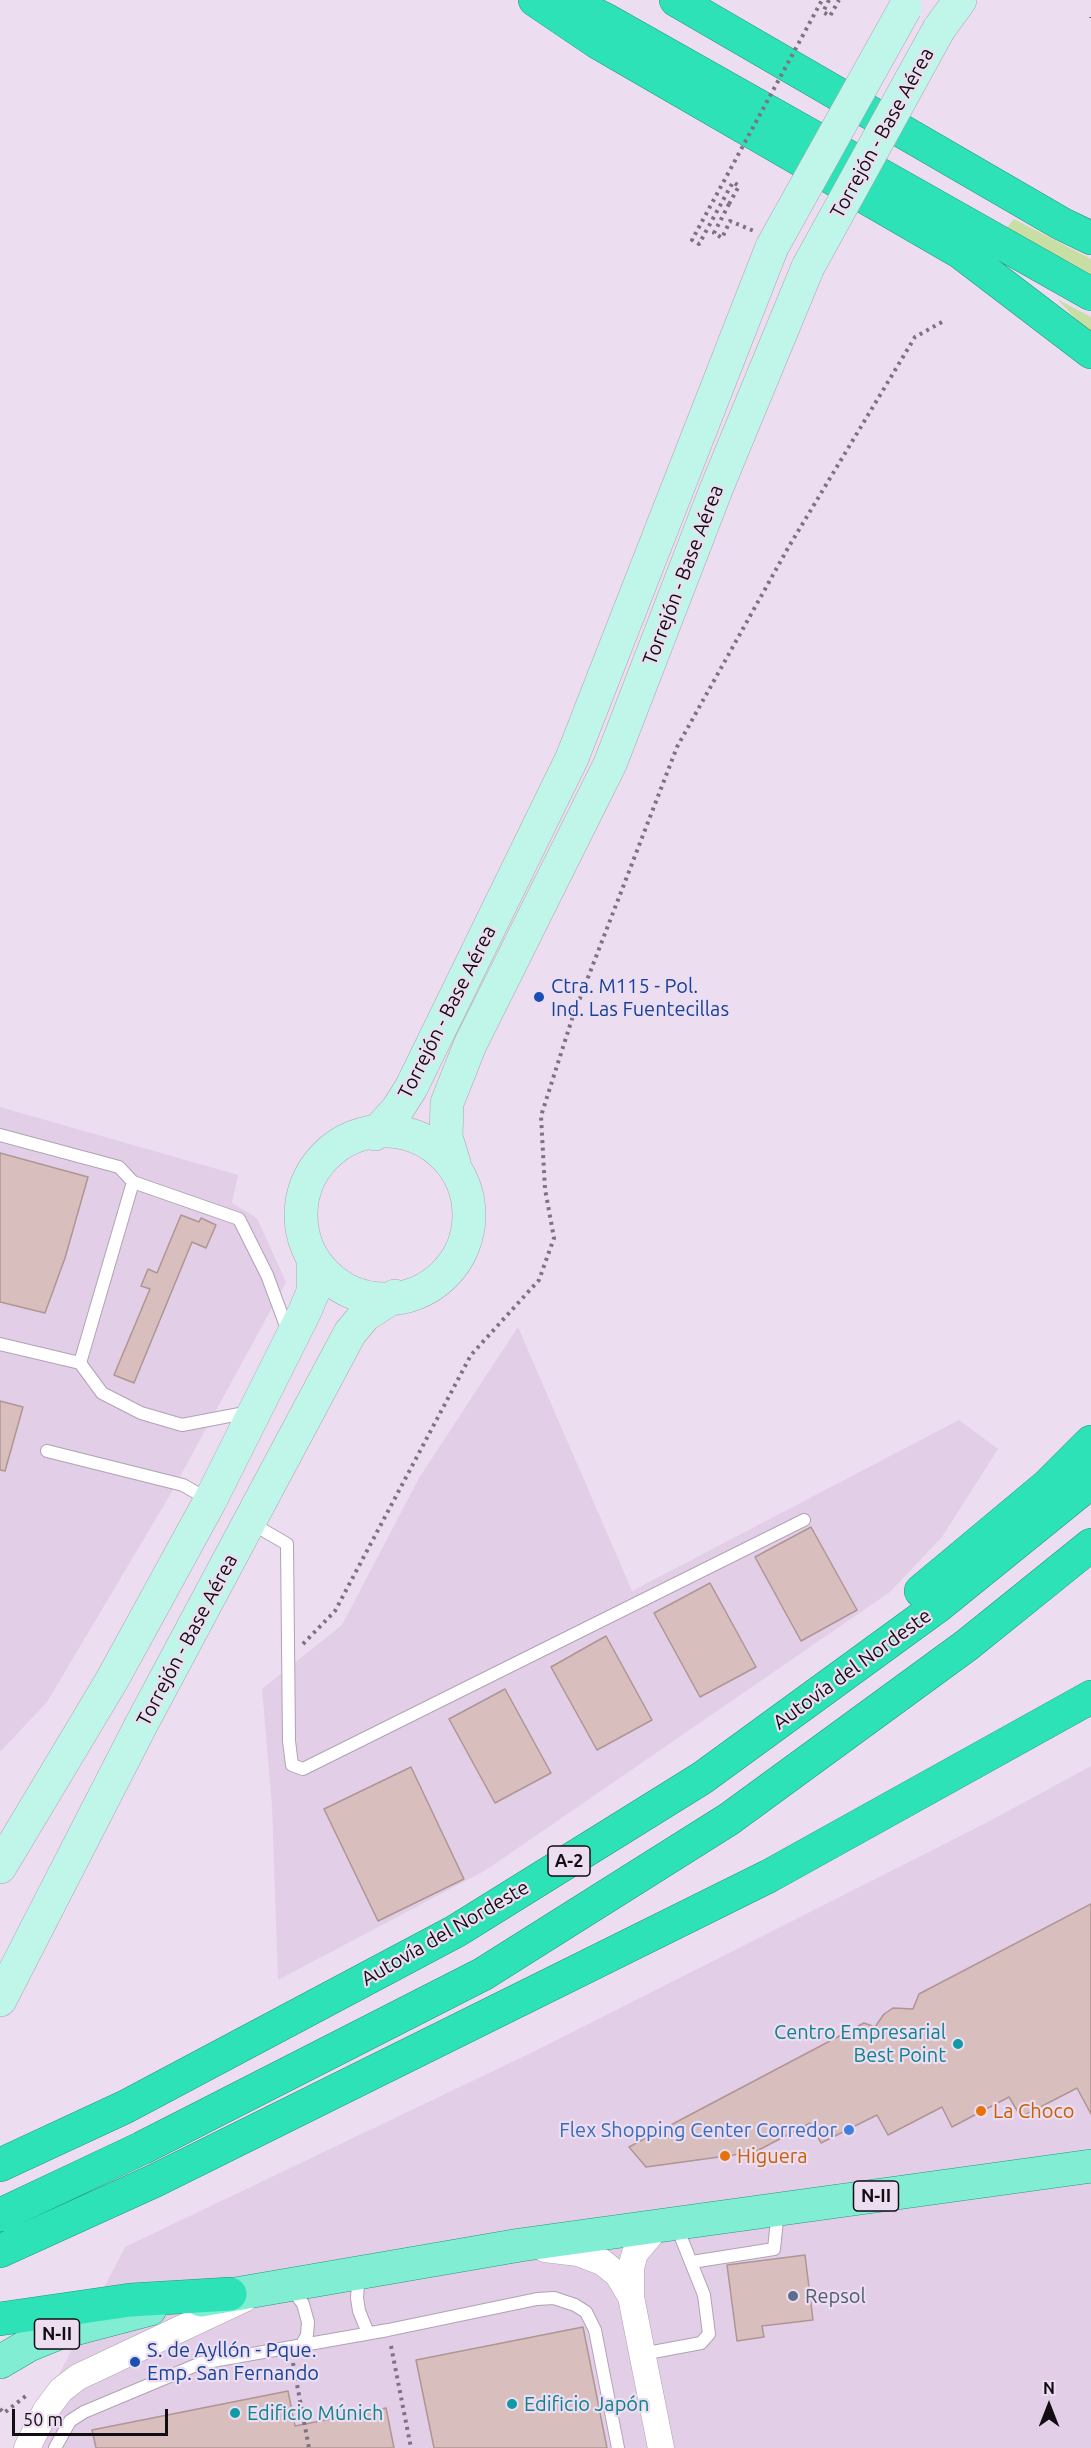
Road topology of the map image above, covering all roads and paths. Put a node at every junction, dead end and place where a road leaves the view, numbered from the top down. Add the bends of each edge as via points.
1 (535, 0) edge
2 (566, 0) edge
3 (676, 0) edge
4 (822, 0) edge
5 (829, 0) edge
6 (838, 0) edge
7 (960, 0) edge
8 (908, 4) edge
9 (1091, 238) edge
10 (771, 249) junction
11 (1091, 294) edge
12 (942, 322) dead end
13 (1091, 352) edge
14 (375, 1134) junction
15 (0, 1135) edge
16 (454, 1163) junction
17 (133, 1182) junction
18 (313, 1263) junction
19 (395, 1296) junction
20 (292, 1341) junction
21 (0, 1344) edge
22 (80, 1363) junction
23 (256, 1410) junction
24 (1091, 1442) edge
25 (48, 1451) dead end
26 (1091, 1482) edge
27 (210, 1501) junction
28 (804, 1520) dead end
29 (250, 1522) junction
30 (1091, 1545) edge
31 (1091, 1555) edge
32 (1041, 1587) junction
33 (288, 1659) junction
34 (1091, 1697) edge
35 (702, 1778) junction
36 (0, 1866) edge
37 (0, 2000) edge
38 (1091, 2152) edge
39 (0, 2165) edge
40 (1091, 2166) edge
41 (778, 2209) junction
42 (0, 2215) edge
43 (666, 2225) junction
44 (520, 2245) junction
45 (0, 2251) edge
46 (692, 2262) junction
47 (364, 2270) junction
48 (278, 2285) junction
49 (230, 2294) junction
50 (631, 2297) junction
51 (0, 2319) edge
52 (387, 2330) junction
53 (368, 2333) junction
54 (296, 2347) junction
55 (642, 2355) junction
56 (0, 2362) edge
57 (27, 2448) edge
58 (55, 2448) edge
59 (309, 2448) edge
60 (411, 2448) edge
61 (618, 2448) edge
62 (661, 2448) edge

1 - 13 highway via 597,42 960,252
2 - 11 highway
3 - 9 highway
4 - 10 path, bridge via 692,240 699,244 733,182 739,186 714,233 722,238 730,221 765,235 760,246
5 - 6 path via 823,12 830,16
7 - 16 main road, Torrejón - Base Aérea, bridge via 939,29 808,267 717,487 610,764 470,1045 447,1103 446,1137
8 - 10 main road, Torrejón - Base Aérea, bridge
10 - 14 main road, Torrejón - Base Aérea via 572,758 411,1088
12 - 33 path via 915,337 788,548 677,747 572,1019 540,1116 545,1189 554,1238 539,1280 471,1355 335,1611
14 - 16 main road via 419,1136
14 - 18 main road via 342,1143 317,1166 302,1196 301,1230
15 - 17 lane via 119,1167
16 - 19 main road via 471,1200 467,1243 441,1278
17 - 20 lane via 239,1219 267,1275
17 - 22 lane
18 - 19 main road via 342,1288 364,1295
18 - 20 main road via 313,1293
19 - 29 main road, Torrejón - Base Aérea via 365,1315 350,1333
20 - 23 main road
21 - 22 lane
22 - 23 lane via 102,1393 141,1413 182,1425
23 - 27 main road
24 - 35 highway via 1048,1485
25 - 27 lane via 183,1485
26 - 35 highway, Autovía del Nordeste / A-2 via 938,1606
27 - 36 main road via 112,1680
28 - 33 lane via 303,1769 292,1765
29 - 33 lane via 286,1544
29 - 37 main road, Torrejón - Base Aérea
30 - 32 highway, A-2
31 - 32 highway
32 - 42 highway, A-2 via 729,1819 483,1974 142,2148
34 - 45 highway via 769,1876 154,2181
35 - 39 highway, Autovía del Nordeste / A-2 via 456,1931 125,2107
38 - 43 street, N-II via 703,2206 681,2213
40 - 41 main road, N-II
41 - 43 main road, N-II
41 - 46 lane via 774,2249
43 - 44 main road, N-II
43 - 46 lane
43 - 50 street via 634,2253
44 - 47 main road, N-II
44 - 50 street via 578,2253 602,2262 618,2274
46 - 55 lane via 704,2295 710,2334 701,2343
47 - 48 main road, N-II
47 - 53 lane via 357,2298
48 - 49 main road, N-II
48 - 54 lane via 299,2296 308,2322 307,2335
48 - 57 street via 78,2377 61,2390 46,2410
49 - 51 highway via 130,2300
49 - 56 main road, N-II via 59,2333
50 - 55 street
52 - 53 lane
52 - 60 path
52 - 61 lane via 537,2299 554,2298 575,2305 586,2312 595,2331
53 - 54 lane
54 - 58 lane via 201,2363 84,2412 70,2421
54 - 59 path
55 - 62 street

